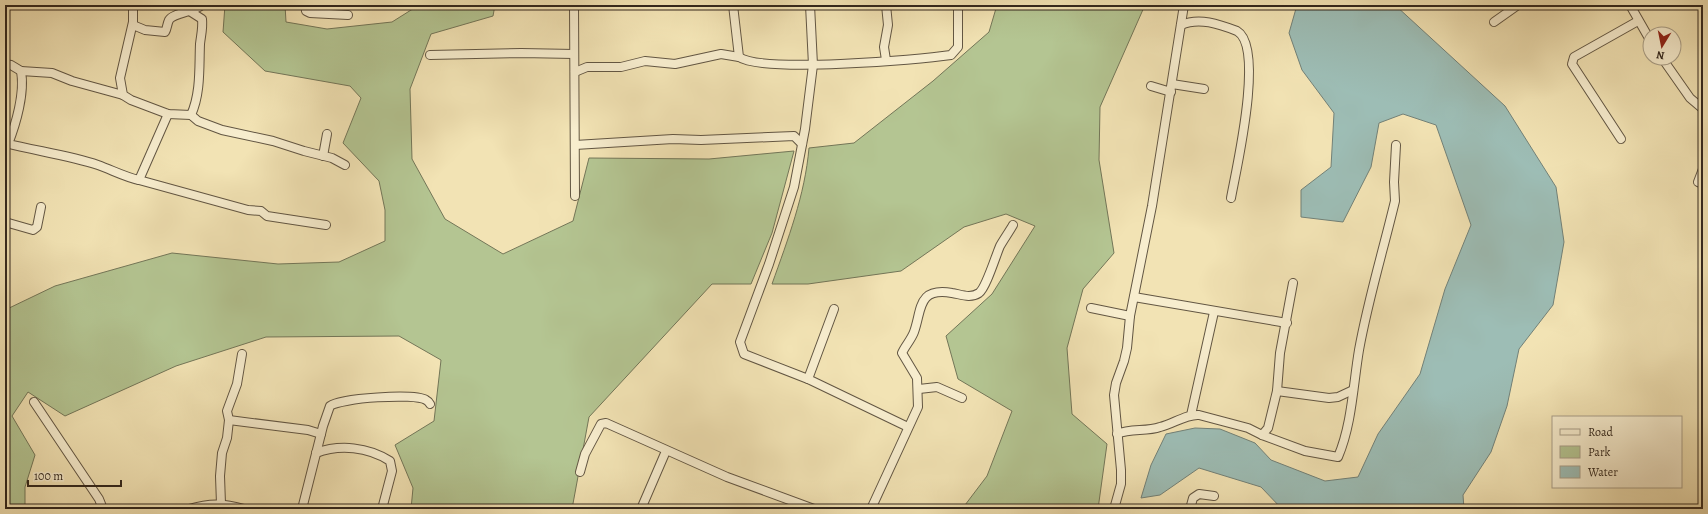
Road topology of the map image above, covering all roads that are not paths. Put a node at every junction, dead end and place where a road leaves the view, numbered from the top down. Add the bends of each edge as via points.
1 (133, 5) edge
2 (202, 5) edge
3 (305, 5) edge
4 (574, 5) edge
5 (733, 5) edge
6 (810, 5) edge
7 (886, 5) edge
8 (958, 5) edge
9 (1184, 5) edge
10 (1518, 5) edge
11 (1630, 5) edge
12 (191, 12) junction
13 (348, 15) dead end
14 (1638, 21) junction
15 (1494, 22) dead end
16 (133, 25) junction
17 (1180, 25) junction
18 (1642, 27) edge
19 (574, 54) junction
20 (430, 55) dead end
21 (739, 57) junction
22 (886, 60) junction
23 (5, 64) edge
24 (813, 65) junction
25 (1668, 66) edge
26 (21, 71) junction
27 (575, 72) junction
28 (1151, 86) dead end
29 (1171, 88) junction
30 (1204, 89) dead end
31 (123, 95) junction
32 (1703, 109) edge
33 (168, 114) junction
34 (191, 115) junction
35 (327, 134) dead end
36 (1621, 139) dead end
37 (7, 144) edge
38 (802, 144) junction
39 (575, 145) junction
40 (1396, 145) dead end
41 (324, 156) junction
42 (345, 165) dead end
43 (1703, 169) edge
44 (139, 180) junction
45 (1703, 184) edge
46 (575, 196) dead end
47 (1231, 198) dead end
48 (41, 207) dead end
49 (5, 222) edge
50 (326, 225) dead end
51 (1013, 225) dead end
52 (1293, 283) dead end
53 (1134, 297) junction
54 (1091, 308) dead end
55 (834, 309) dead end
56 (1214, 312) junction
57 (1130, 316) junction
58 (1287, 323) junction
59 (242, 354) dead end
60 (808, 379) junction
61 (918, 389) junction
62 (1353, 390) junction
63 (1277, 391) junction
64 (962, 398) dead end
65 (34, 402) dead end
66 (430, 404) dead end
67 (1191, 415) junction
68 (229, 420) junction
69 (908, 427) junction
70 (321, 434) junction
71 (1117, 434) junction
72 (1262, 435) junction
73 (666, 450) junction
74 (316, 453) junction
75 (580, 472) dead end
76 (1214, 496) dead end
77 (221, 504) junction
78 (103, 509) edge
79 (189, 509) edge
80 (244, 509) edge
81 (302, 509) edge
82 (382, 509) edge
83 (641, 509) edge
84 (814, 509) edge
85 (871, 509) edge
86 (1114, 509) edge
87 (1190, 509) edge

1 - 16 street
2 - 12 street
3 - 13 street via 306,11 310,13
4 - 19 street
5 - 21 street
6 - 24 street
7 - 22 street
8 - 22 street via 958,47 951,55
9 - 17 street
10 - 15 street
11 - 14 street
12 - 16 street via 186,11 172,17 165,32 145,30
12 - 34 street via 202,19 204,29 200,43 197,97
14 - 18 street
14 - 36 street via 1574,57 1572,64
16 - 31 street via 120,78
17 - 29 street
17 - 47 street via 1189,21 1199,21 1237,31 1242,33 1248,50 1246,119
19 - 20 street
19 - 27 street
21 - 24 street via 744,61 756,63
21 - 27 street via 721,54 675,64 645,61 621,67 587,67
22 - 24 street
23 - 26 street
24 - 38 street
25 - 32 street via 1690,98
26 - 31 street via 52,73
26 - 37 street via 23,81 17,122
27 - 39 street
28 - 29 street
29 - 30 street
29 - 53 street
31 - 33 street
33 - 34 street
33 - 44 street
34 - 41 street via 198,121 222,130 258,136
35 - 41 street
37 - 44 street via 99,166 127,178
38 - 39 street via 794,136
38 - 60 street via 794,187 740,342 744,354
39 - 46 street
40 - 62 street via 1395,202 1366,318
41 - 42 street
43 - 45 street via 1697,180
44 - 50 street via 248,210 261,211 267,216
48 - 49 street via 34,230
51 - 61 street via 978,294 966,296 937,292 924,298 919,306 916,327 902,354 914,371
52 - 58 street
53 - 56 street
53 - 57 street
54 - 57 street
55 - 60 street
56 - 58 street
56 - 67 street
57 - 71 street via 1124,361 1114,395
58 - 63 street via 1280,353
59 - 68 street via 237,384 226,411
60 - 69 street
61 - 64 street via 937,387
61 - 69 street via 918,407
62 - 63 street via 1329,398
62 - 72 street via 1349,422 1338,457 1305,451
63 - 72 street via 1268,428
65 - 78 street via 99,499
66 - 70 street via 424,399 388,396 339,402 328,410
67 - 71 street via 1161,427 1128,430
67 - 72 street via 1224,420
68 - 70 street
68 - 77 street via 222,453
69 - 85 street
70 - 74 street
71 - 86 street via 1122,470
73 - 75 street via 606,423 601,424 585,454
73 - 83 street
73 - 84 street via 727,477
74 - 81 street
74 - 82 street via 328,448 357,449 390,461 392,471
76 - 87 street via 1199,494 1193,498
77 - 79 street via 206,504
77 - 80 street

